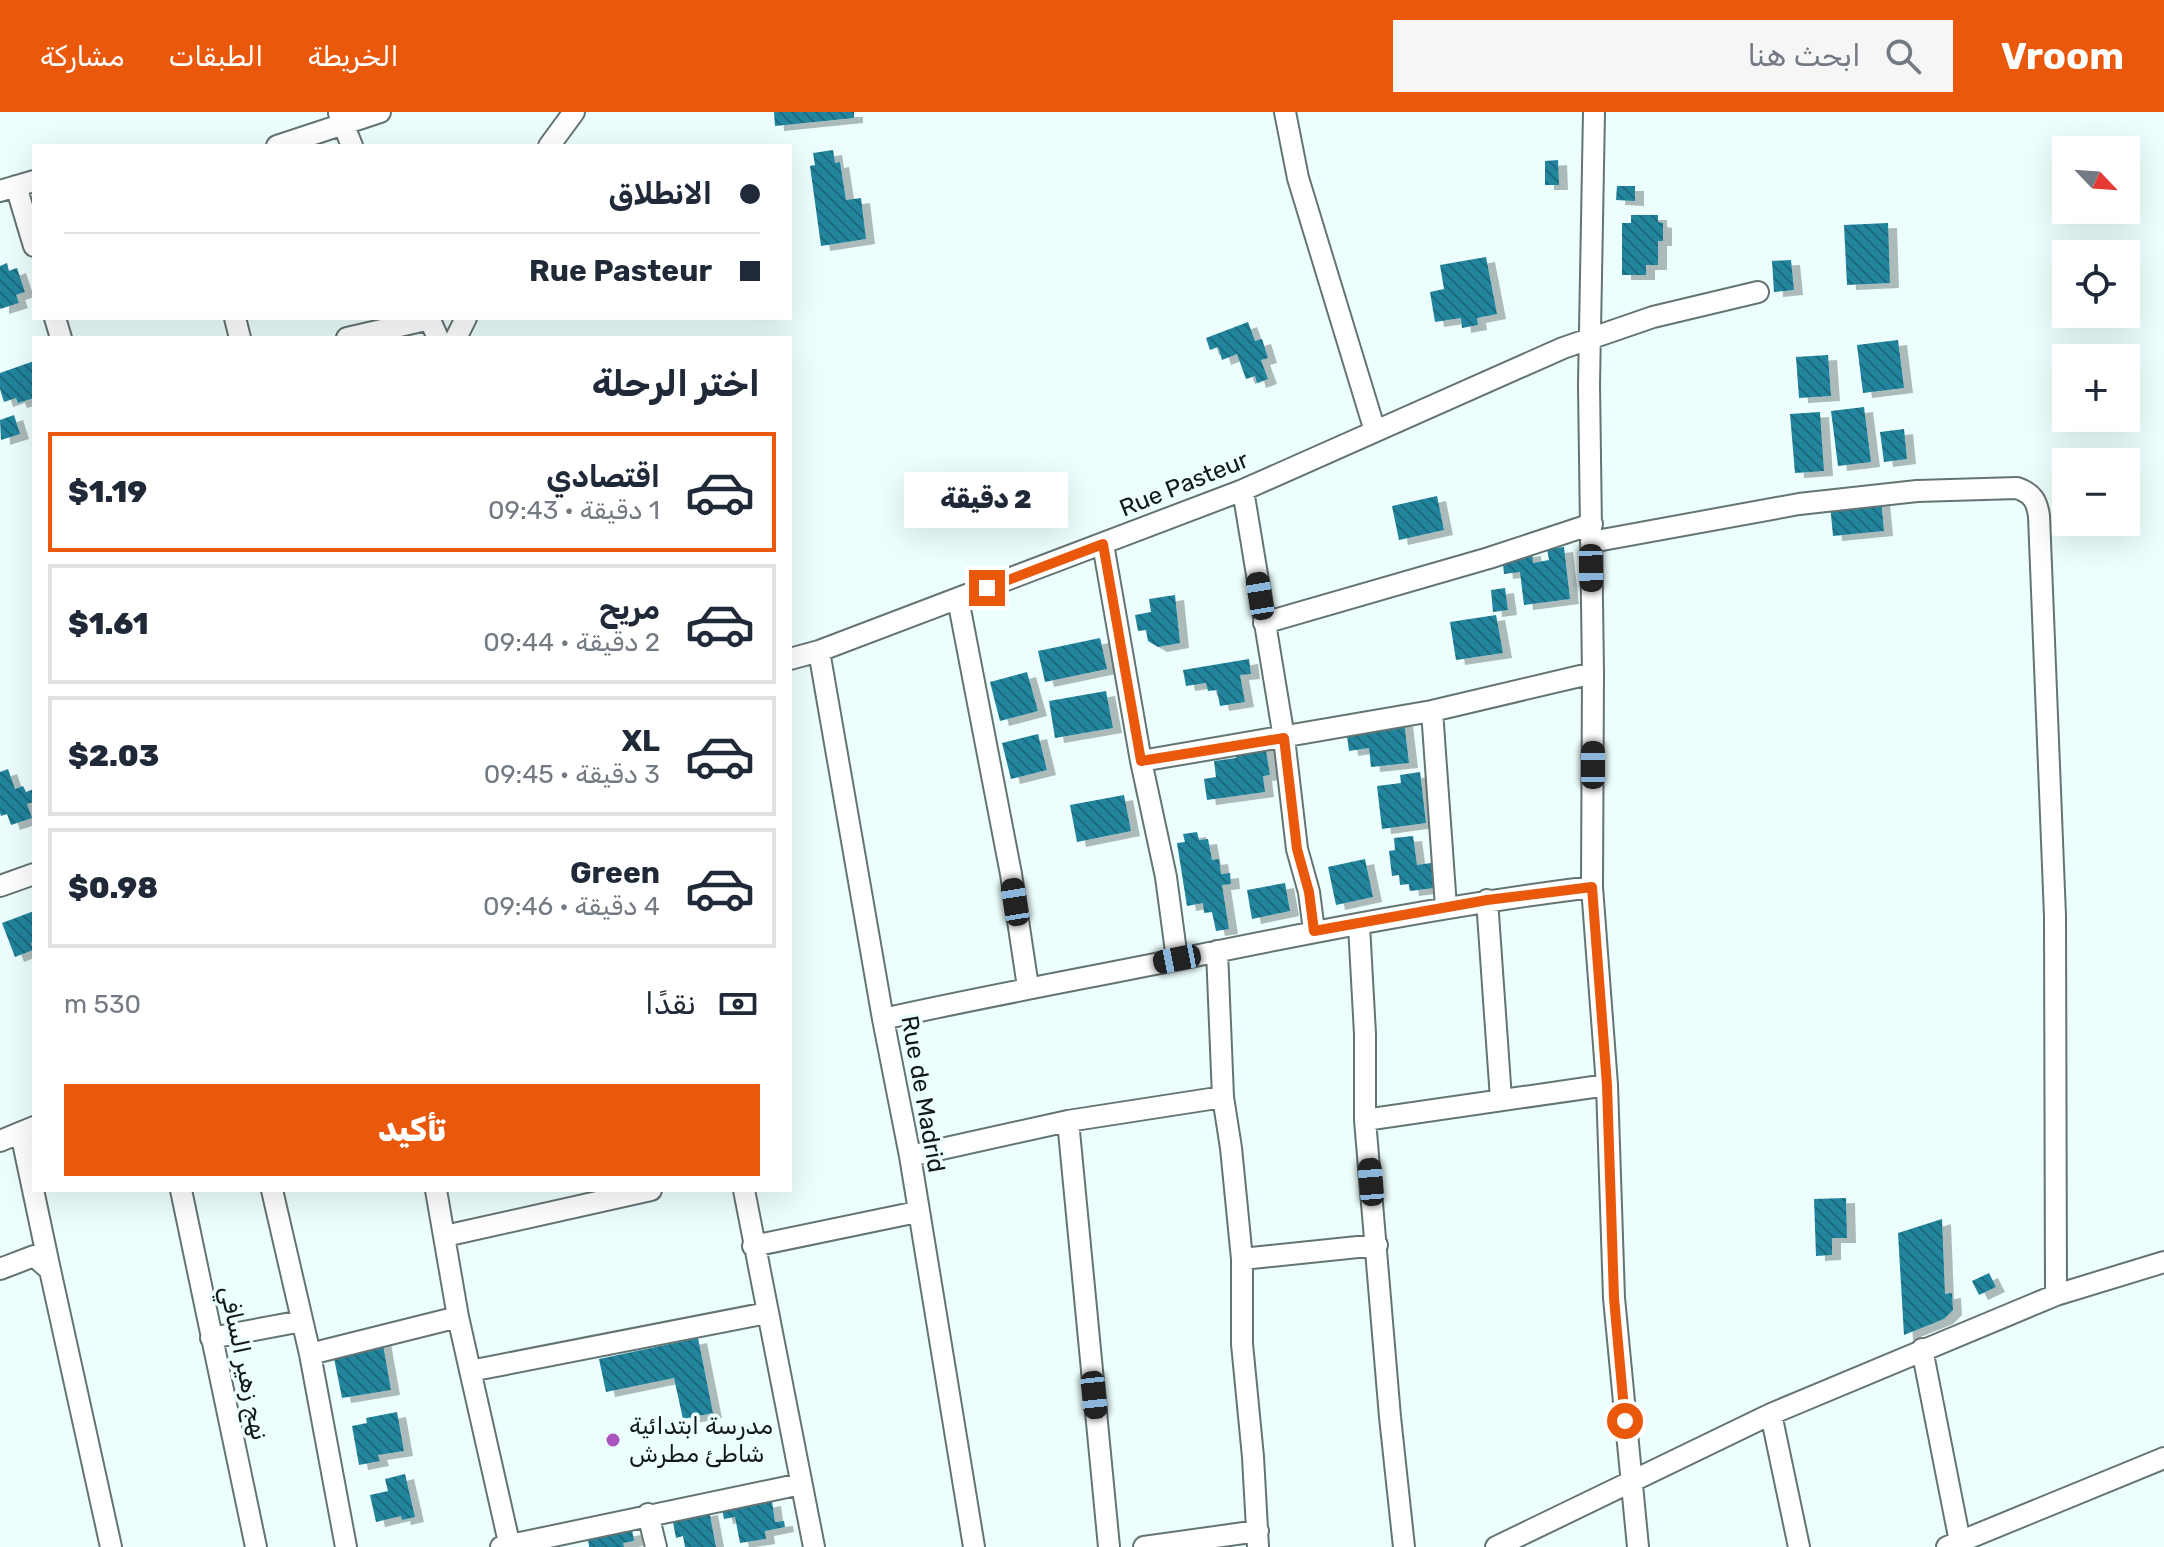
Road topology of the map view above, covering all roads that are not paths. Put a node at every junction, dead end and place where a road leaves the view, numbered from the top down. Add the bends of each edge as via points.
1 (380, 112) edge
2 (574, 112) edge
3 (1285, 112) edge
4 (1594, 112) edge
5 (341, 118) edge
6 (282, 144) edge
7 (351, 144) edge
8 (550, 144) edge
9 (17, 186) edge
10 (32, 239) edge
11 (1758, 292) dead end
12 (421, 320) edge
13 (355, 336) edge
14 (1590, 338) junction
15 (1375, 431) junction
16 (1243, 490) junction
17 (1591, 533) junction
18 (1103, 544) junction
19 (958, 599) junction
20 (1264, 623) junction
21 (819, 651) junction
22 (792, 658) edge
23 (1593, 673) junction
24 (1432, 711) junction
25 (1284, 738) junction
26 (1141, 761) junction
27 (32, 875) edge
28 (0, 886) edge
29 (1592, 887) junction
30 (1487, 900) junction
31 (1446, 907) junction
32 (1359, 925) junction
33 (1314, 931) junction
34 (1217, 951) junction
35 (1177, 959) junction
36 (1028, 987) junction
37 (883, 1019) junction
38 (1607, 1085) junction
39 (1223, 1097) junction
40 (1501, 1099) junction
41 (1365, 1120) junction
42 (1068, 1121) junction
43 (28, 1130) edge
44 (0, 1141) edge
45 (32, 1155) edge
46 (910, 1156) junction
47 (38, 1192) edge
48 (181, 1192) edge
49 (272, 1192) edge
50 (436, 1192) edge
51 (642, 1192) edge
52 (744, 1192) edge
53 (917, 1212) junction
54 (445, 1236) junction
55 (1377, 1245) junction
56 (753, 1246) junction
57 (1242, 1259) junction
58 (2164, 1262) edge
59 (0, 1269) edge
60 (50, 1270) junction
61 (2056, 1295) junction
62 (767, 1313) junction
63 (458, 1317) junction
64 (302, 1321) junction
65 (211, 1338) junction
66 (1922, 1349) junction
67 (310, 1354) junction
68 (470, 1371) junction
69 (1771, 1414) junction
70 (2164, 1458) edge
71 (1631, 1483) junction
72 (801, 1484) junction
73 (648, 1514) junction
74 (1258, 1539) edge
75 (1956, 1545) edge
76 (507, 1546) edge
77 (111, 1547) edge
78 (256, 1547) edge
79 (346, 1547) edge
80 (656, 1547) edge
81 (814, 1547) edge
82 (974, 1547) edge
83 (1109, 1547) edge
84 (1144, 1547) edge
85 (1404, 1547) edge
86 (1496, 1547) edge
87 (1638, 1547) edge
88 (1799, 1547) edge

1 - 5 street
2 - 8 street
3 - 15 street via 1298,178
4 - 14 street
5 - 6 street
5 - 7 street
9 - 10 street
11 - 14 street, Rue Pasteur
12 - 13 street
14 - 15 street, Rue Pasteur
14 - 17 street
15 - 16 street, Rue Pasteur
16 - 18 street, Rue Pasteur
16 - 20 street
17 - 20 street
17 - 23 street
17 - 61 street via 1917,491 2017,488 2034,498 2040,530 2055,916
18 - 19 street, Rue Pasteur
18 - 26 street
19 - 21 street, Rue Pasteur
19 - 36 street
20 - 25 street
21 - 22 street, Rue Pasteur
21 - 37 street, Rue de Madrid
23 - 24 street
23 - 29 street
24 - 25 street
24 - 31 street
25 - 26 street
25 - 33 street via 1297,849
26 - 35 street
27 - 28 street
29 - 30 street
29 - 38 street
30 - 31 street
30 - 40 street
31 - 32 street
32 - 33 street
32 - 41 street
33 - 34 street
34 - 35 street
34 - 39 street
35 - 36 street
36 - 37 street
37 - 46 street, Rue de Madrid
38 - 40 street
38 - 71 street via 1614,1298
39 - 42 street
39 - 57 street
40 - 41 street
41 - 55 street
42 - 46 street
42 - 83 street
43 - 44 street
43 - 45 street
46 - 53 street, Rue de Madrid
47 - 60 street
48 - 65 street, نهج زهير السافي
49 - 64 street
50 - 54 street
51 - 54 street
52 - 56 street
53 - 56 street
53 - 82 street, Rue de Madrid
54 - 63 street
55 - 57 street
55 - 85 street
56 - 62 street
57 - 74 street via 1242,1344
58 - 61 street
59 - 60 street via 34,1256
60 - 77 street
61 - 66 street
62 - 68 street
62 - 72 street
63 - 67 street
63 - 68 street
64 - 65 street
64 - 67 street
65 - 78 street, نهج زهير السافي
66 - 69 street
66 - 75 street
67 - 79 street
68 - 76 street
69 - 71 street
69 - 88 street
70 - 75 street
71 - 86 street
71 - 87 street
72 - 73 street
72 - 81 street
73 - 76 street
73 - 80 street
74 - 84 street

